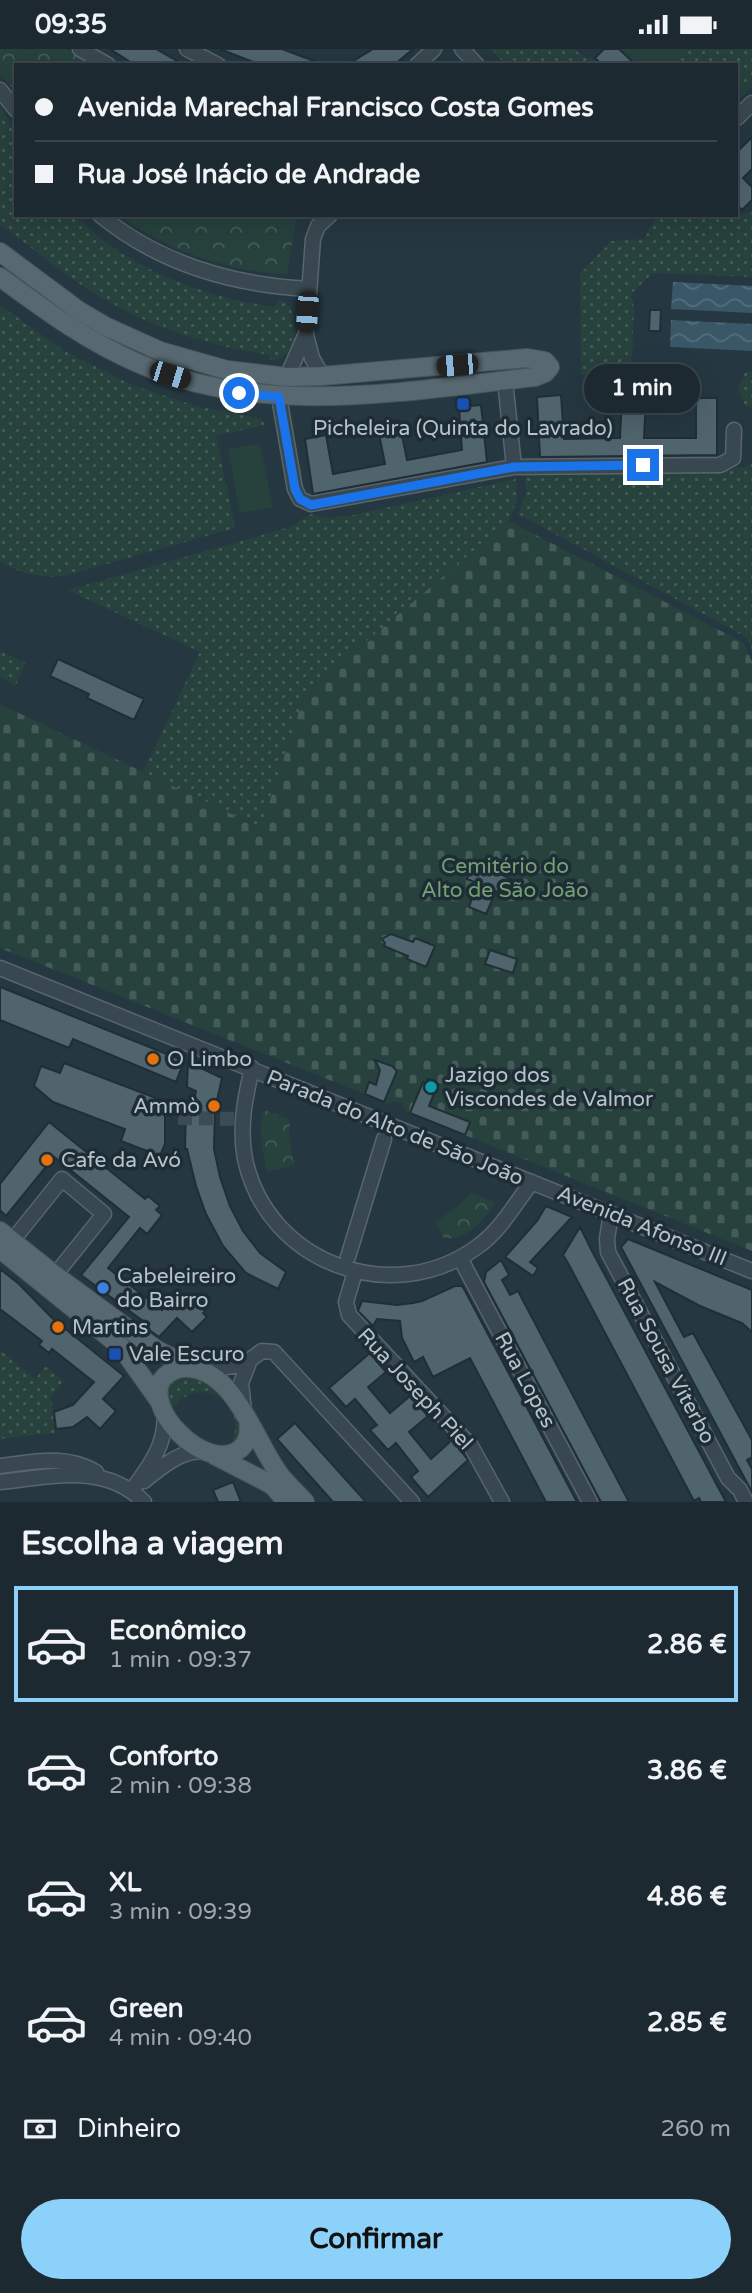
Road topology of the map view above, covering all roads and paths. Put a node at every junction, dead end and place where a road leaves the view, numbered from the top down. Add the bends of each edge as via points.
1 (80, 49) edge
2 (187, 49) edge
3 (434, 49) edge
4 (462, 49) edge
5 (104, 63) edge
6 (214, 63) edge
7 (419, 63) edge
8 (475, 63) edge
9 (0, 90) edge
10 (752, 103) edge
11 (14, 108) edge
12 (738, 117) edge
13 (103, 217) edge
14 (328, 217) edge
15 (0, 252) edge
16 (0, 277) edge
17 (309, 289) junction
18 (306, 335) junction
19 (322, 376) junction
20 (287, 377) junction
21 (505, 380) junction
22 (279, 397) junction
23 (734, 429) dead end
24 (514, 467) junction
25 (0, 968) edge
26 (252, 1068) junction
27 (384, 1139) dead end
28 (531, 1182) junction
29 (611, 1213) junction
30 (4, 1243) edge
31 (348, 1257) dead end
32 (460, 1258) junction
33 (752, 1271) edge
34 (355, 1272) junction
35 (50, 1280) junction
36 (250, 1360) junction
37 (195, 1369) junction
38 (161, 1406) junction
39 (247, 1417) junction
40 (208, 1452) junction
41 (0, 1466) edge
42 (109, 1480) junction
43 (0, 1482) edge
44 (132, 1490) junction
45 (144, 1502) edge
46 (287, 1502) edge
47 (305, 1502) edge
48 (412, 1502) edge
49 (502, 1502) edge
50 (590, 1502) edge
51 (746, 1502) edge

1 - 5 street
2 - 6 street
3 - 7 street
4 - 8 street
9 - 11 street
10 - 12 street
13 - 17 street via 132,238 186,265 236,281
14 - 17 street via 314,236
15 - 20 main road via 78,310 146,345 227,370
16 - 22 main road via 68,327 141,365 205,386
17 - 18 street
18 - 19 street
18 - 20 street
19 - 20 main road
19 - 21 main road via 527,358 545,361 550,367 540,375
21 - 22 main road
21 - 24 street
22 - 24 street via 295,489 304,502 319,504
23 - 24 street via 733,458 720,465
25 - 26 street
26 - 28 street, Parada do Alto de São João
26 - 34 street, Parada do Alto de São João via 242,1132 257,1194 294,1241 323,1260
27 - 31 street, Parada do Alto de São João
28 - 29 street, Avenida Afonso III
28 - 32 street, Parada do Alto de São João via 502,1225
29 - 33 street, Avenida Afonso III
29 - 51 street, Rua Sousa Viterbo via 608,1252
30 - 35 main road
30 - 35 street via 62,1179 104,1214
32 - 34 street, Parada do Alto de São João via 412,1274
32 - 50 street, Rua Lopes
34 - 49 street, Rua Joseph Piel via 346,1302 349,1315 471,1446
35 - 37 main road via 157,1350
35 - 38 main road via 121,1347
36 - 37 street via 238,1366
36 - 39 street via 241,1383
36 - 48 street via 265,1350 276,1354
37 - 38 main road via 180,1369 165,1377 160,1384
37 - 39 main road via 222,1385
38 - 40 main road via 184,1438
38 - 44 street via 165,1422 161,1441
39 - 40 main road via 249,1431 237,1451 227,1455
39 - 47 main road via 279,1475
40 - 44 street via 175,1457
40 - 46 main road via 272,1485
41 - 42 street via 61,1459
42 - 43 street via 71,1474
42 - 44 street
44 - 45 street

